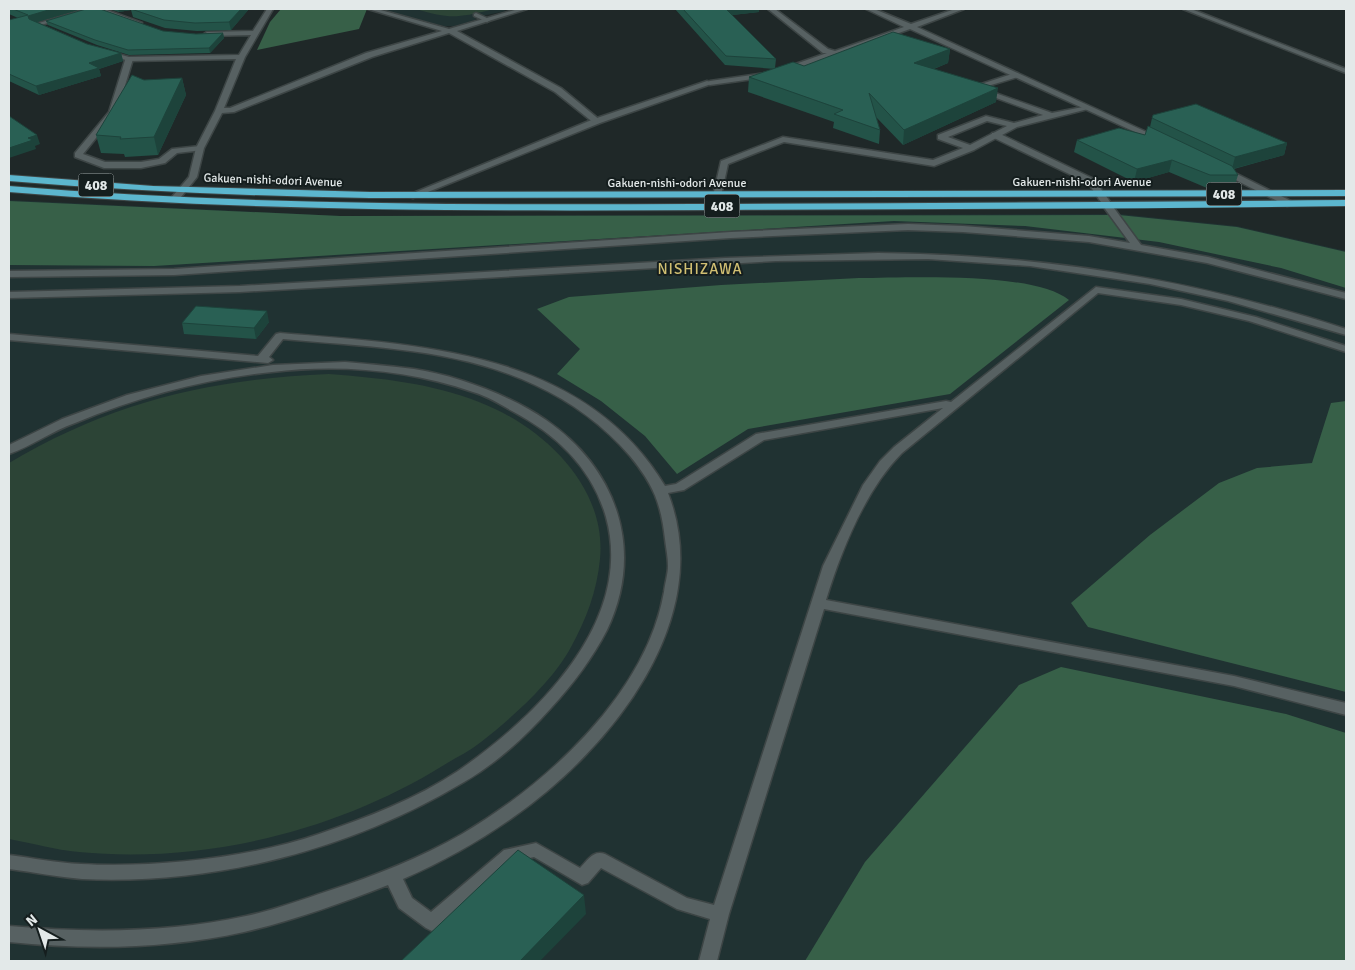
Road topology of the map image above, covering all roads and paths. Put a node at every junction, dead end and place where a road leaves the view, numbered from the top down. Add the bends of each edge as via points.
1 (92, 9) edge
2 (98, 9) edge
3 (270, 9) edge
4 (371, 9) edge
5 (524, 9) edge
6 (771, 9) edge
7 (869, 9) edge
8 (961, 9) edge
9 (1186, 9) edge
10 (137, 12) edge
11 (476, 15) dead end
12 (120, 16) junction
13 (486, 20) junction
14 (908, 26) junction
15 (150, 27) edge
16 (449, 30) junction
17 (52, 32) edge
18 (255, 33) junction
19 (197, 35) edge
20 (102, 52) edge
21 (836, 53) junction
22 (241, 57) junction
23 (129, 59) junction
24 (1346, 71) edge
25 (1015, 75) junction
26 (1088, 108) junction
27 (219, 111) junction
28 (1051, 115) junction
29 (597, 120) junction
30 (1014, 124) junction
31 (995, 135) junction
32 (1172, 145) edge
33 (200, 148) junction
34 (971, 148) junction
35 (1216, 167) edge
36 (9, 178) edge
37 (9, 189) edge
38 (184, 190) junction
39 (1346, 193) edge
40 (1270, 194) junction
41 (1101, 195) junction
42 (410, 196) junction
43 (717, 196) junction
44 (174, 200) junction
45 (1290, 204) junction
46 (1346, 204) edge
47 (1108, 206) junction
48 (1136, 247) junction
49 (9, 274) edge
50 (9, 294) edge
51 (1346, 296) edge
52 (1346, 332) edge
53 (9, 337) edge
54 (1346, 349) edge
55 (262, 359) junction
56 (287, 367) junction
57 (953, 407) junction
58 (9, 450) edge
59 (661, 491) junction
60 (818, 603) junction
61 (1346, 709) edge
62 (9, 862) edge
63 (393, 876) junction
64 (720, 914) junction
65 (9, 934) edge
66 (708, 961) edge

1 - 17 street via 35,25
2 - 12 street
3 - 18 street
4 - 16 street
5 - 13 street
6 - 21 street via 826,51
7 - 14 street
8 - 14 street
9 - 24 street
10 - 12 street
11 - 13 street
12 - 15 street
13 - 16 street
14 - 21 street
14 - 25 street
16 - 27 street via 369,55 231,110
16 - 29 street via 550,85
18 - 19 street
18 - 22 street
20 - 23 street
21 - 29 street via 792,69 710,83
22 - 23 street
22 - 27 street
23 - 33 street via 113,112 78,155 104,165 141,165 162,161 175,151
25 - 26 street
25 - 28 street via 973,88
26 - 28 street
26 - 32 street
27 - 33 street
28 - 30 street
29 - 42 street
30 - 31 street
30 - 34 street via 986,118 941,137
31 - 34 street
31 - 41 street via 1091,181
33 - 38 street via 193,177
34 - 43 street via 934,163 783,140 724,163
35 - 40 street
36 - 38 highway, Gakuen-nishi-odori Avenue / 408
37 - 44 highway, Gakuen-nishi-odori Avenue / 408
38 - 42 highway, Gakuen-nishi-odori Avenue / 408
38 - 44 street
39 - 40 highway, Gakuen-nishi-odori Avenue / 408
40 - 41 highway, Gakuen-nishi-odori Avenue / 408
40 - 45 street
41 - 43 highway, Gakuen-nishi-odori Avenue / 408
41 - 47 street
42 - 43 highway, Gakuen-nishi-odori Avenue / 408
44 - 47 highway, Gakuen-nishi-odori Avenue / 408 via 335,206
45 - 46 highway, Gakuen-nishi-odori Avenue / 408
45 - 47 highway, Gakuen-nishi-odori Avenue / 408
47 - 48 street
48 - 49 street via 1027,233 908,227 791,231 174,272
48 - 51 street via 1208,260
50 - 52 street via 119,294 723,261 950,257 1029,262 1105,272 1259,305
53 - 55 street
54 - 57 street via 1181,302 1096,290
55 - 56 street
55 - 59 street via 280,336 424,349 466,357 507,370 582,406 615,432
56 - 58 street via 195,380 148,392 65,422
56 - 62 street via 376,368 456,383 526,412 555,431 579,454 598,480 612,510 618,542 617,577 612,596 588,653 560,692 523,730 476,767 420,800 356,828 271,855 217,866 145,874 76,873
57 - 59 street via 946,404 760,437 680,487
57 - 60 street via 898,450 869,484 830,566
59 - 63 street via 672,528 676,564 669,605 652,650 628,694 587,745 535,792 469,838
60 - 61 street via 1234,681
60 - 64 street
63 - 64 street via 405,903 432,923 510,855 536,850 582,878 599,859 683,904
63 - 65 street via 314,904 232,927 139,938 52,939
64 - 66 street

